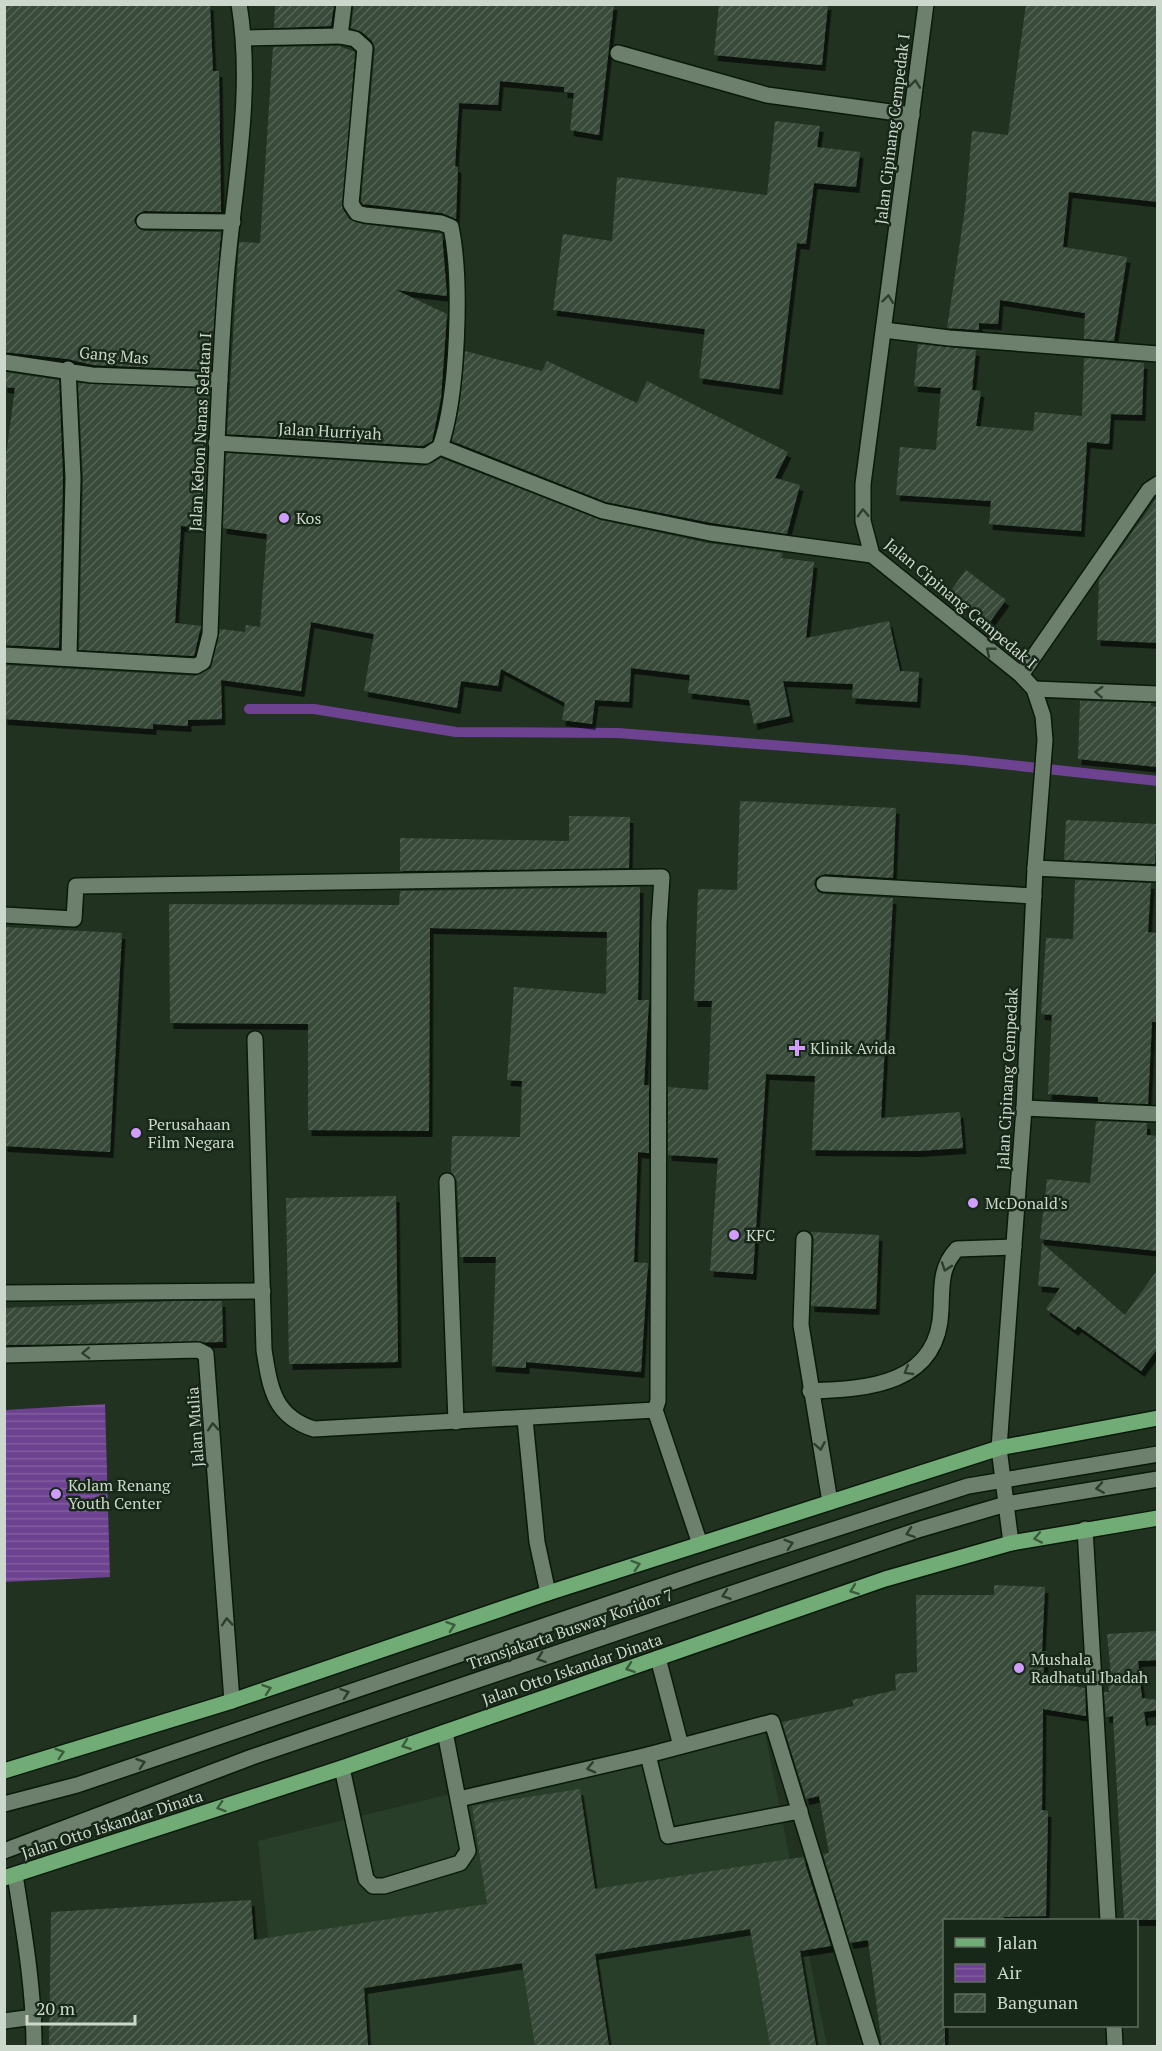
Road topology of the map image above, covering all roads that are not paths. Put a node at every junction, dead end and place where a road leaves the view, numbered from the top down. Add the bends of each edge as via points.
1 (239, 4) edge
2 (344, 4) edge
3 (926, 4) edge
4 (340, 36) junction
5 (244, 38) junction
6 (618, 53) dead end
7 (912, 115) junction
8 (144, 221) dead end
9 (233, 222) junction
10 (884, 330) junction
11 (1158, 354) edge
12 (4, 362) edge
13 (68, 369) junction
14 (220, 380) junction
15 (216, 443) junction
16 (440, 447) junction
17 (1158, 484) edge
18 (872, 555) junction
19 (4, 655) edge
20 (69, 657) junction
21 (1021, 675) junction
22 (1034, 689) junction
23 (1158, 694) edge
24 (1035, 868) junction
25 (1158, 874) edge
26 (824, 884) dead end
27 (1034, 896) junction
28 (4, 915) edge
29 (255, 1039) dead end
30 (1024, 1108) junction
31 (1158, 1114) edge
32 (447, 1181) dead end
33 (804, 1239) dead end
34 (1014, 1247) junction
35 (262, 1291) junction
36 (4, 1293) edge
37 (4, 1355) edge
38 (810, 1391) junction
39 (655, 1410) junction
40 (1158, 1418) edge
41 (525, 1419) junction
42 (456, 1422) junction
43 (999, 1448) junction
44 (1158, 1454) edge
45 (1004, 1479) junction
46 (1158, 1479) edge
47 (830, 1502) junction
48 (1006, 1504) junction
49 (1158, 1518) edge
50 (1084, 1528) junction
51 (1011, 1543) junction
52 (700, 1544) junction
53 (548, 1593) junction
54 (658, 1658) junction
55 (232, 1701) junction
56 (445, 1732) junction
57 (681, 1746) junction
58 (648, 1755) junction
59 (342, 1768) junction
60 (4, 1771) edge
61 (459, 1799) junction
62 (4, 1804) edge
63 (800, 1811) junction
64 (4, 1851) edge
65 (10, 1877) edge
66 (1108, 1919) edge
67 (34, 2017) junction
68 (4, 2021) edge
69 (1114, 2027) edge
70 (34, 2046) edge
71 (872, 2046) edge
72 (1115, 2046) edge

1 - 5 street, Jalan Kebon Nanas Selatan I
2 - 4 street
7 -> 3 street, Jalan Cipinang Cempedak I
4 - 5 street
4 - 16 street via 355,39 365,48 351,204 357,213 366,215 441,223 451,227 455,243 456,318 450,417
5 - 9 street, Jalan Kebon Nanas Selatan I via 242,133
6 - 7 street via 767,95
10 -> 7 street, Jalan Cipinang Cempedak I
8 - 9 street
9 - 14 street, Jalan Kebon Nanas Selatan I
10 - 11 street
18 -> 10 street, Jalan Cipinang Cempedak I via 863,521 862,484
12 - 13 street, Gang Mas
13 - 14 street, Gang Mas via 92,375
13 - 20 street via 73,478
14 - 15 street, Jalan Kebon Nanas Selatan I
15 - 16 street, Jalan Hurriyah via 426,456
15 - 20 street, Jalan Kebon Nanas Selatan I via 210,634 203,663 196,666
16 - 18 street via 603,511 710,533
17 - 21 street via 1149,490
21 -> 18 street, Jalan Cipinang Cempedak I
19 - 20 street, Jalan Kebon Nanas Selatan I
21 - 22 street, Jalan Cipinang Cempedak I
23 -> 22 street
22 - 24 street, Jalan Cipinang Cempedak via 1043,716 1045,756
24 - 25 street
24 - 27 street, Jalan Cipinang Cempedak
26 - 27 street
27 - 30 street, Jalan Cipinang Cempedak
28 - 39 street via 74,919 76,886 662,877
29 - 35 street
30 - 31 street
30 - 34 street, Jalan Cipinang Cempedak
32 - 42 street
33 - 38 street via 801,1325
34 -> 38 street via 957,1249 947,1259 942,1271 941,1325 930,1351 916,1367 886,1384
34 - 43 street, Jalan Cipinang Cempedak
35 - 36 street
35 - 42 street via 268,1378 285,1415 314,1429
55 -> 37 street, Jalan Mulia via 206,1354 198,1350
38 -> 47 street
39 - 41 street
39 - 52 street
40 - 43 main road
41 - 42 street
41 - 53 street via 537,1542
43 - 45 street, Jalan Cipinang Cempedak
43 - 47 main road
44 - 45 street, Transjakarta Busway Koridor 7
45 - 48 street, Jalan Cipinang Cempedak
62 -> 45 street, Transjakarta Busway Koridor 7 via 77,1785 702,1572 968,1486
46 -> 48 street, Transjakarta Busway Koridor 7
47 - 52 main road
48 - 51 street, Jalan Cipinang Cempedak
48 -> 64 street, Transjakarta Busway Koridor 7 via 900,1536 252,1757
49 - 50 main road, Jalan Otto Iskandar Dinata
50 -> 51 main road, Jalan Otto Iskandar Dinata
50 - 66 street
51 -> 54 main road, Jalan Otto Iskandar Dinata via 885,1579
53 -> 52 main road
55 -> 53 main road
54 -> 56 main road, Jalan Otto Iskandar Dinata
54 - 57 street
60 -> 55 main road
56 -> 59 main road, Jalan Otto Iskandar Dinata
56 - 61 street
57 - 58 street
57 - 63 street via 772,1722
58 -> 61 street
58 - 63 street via 668,1836
59 - 61 street via 366,1879 373,1886 460,1863 468,1851
59 -> 65 main road, Jalan Otto Iskandar Dinata
63 - 71 street
65 - 67 street
67 - 68 street
67 - 70 street
69 - 72 street

